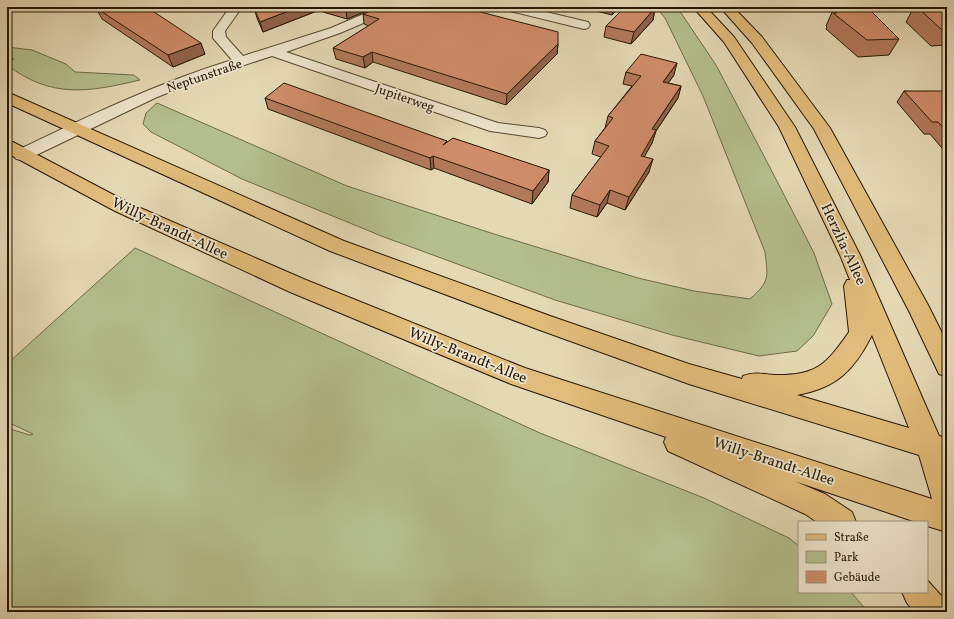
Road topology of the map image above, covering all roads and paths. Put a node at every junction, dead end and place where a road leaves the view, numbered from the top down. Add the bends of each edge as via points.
1 (236, 7) edge
2 (390, 7) edge
3 (510, 7) edge
4 (699, 7) edge
5 (726, 7) edge
6 (584, 25) dead end
7 (274, 52) junction
8 (241, 62) junction
9 (7, 97) edge
10 (75, 128) junction
11 (539, 133) dead end
12 (14, 151) edge
13 (850, 255) junction
14 (947, 366) edge
15 (690, 374) junction
16 (560, 390) junction
17 (938, 448) edge
18 (947, 502) edge
19 (947, 518) edge
20 (840, 521) edge
21 (919, 593) edge
22 (935, 612) edge

1 - 8 street via 219,31 220,38
2 - 7 street, Neptunstraße via 328,34
3 - 6 street
4 - 13 main road, Herzlia-Allee via 729,40 787,127
5 - 14 main road via 757,40 822,128
7 - 8 street, Neptunstraße
7 - 11 street, Jupiterweg via 496,128
8 - 10 street, Neptunstraße via 168,87
9 - 10 main road
10 - 12 street, Neptunstraße
10 - 15 main road via 338,246
12 - 16 main road, Willy-Brandt-Allee via 122,207 298,286
13 - 15 main road via 861,334 835,369 812,382 772,386
13 - 17 main road, Herzlia-Allee
15 - 17 main road
16 - 19 main road, Willy-Brandt-Allee
16 - 20 main road via 815,504
17 - 18 main road, Herzlia-Allee
21 - 22 main road

